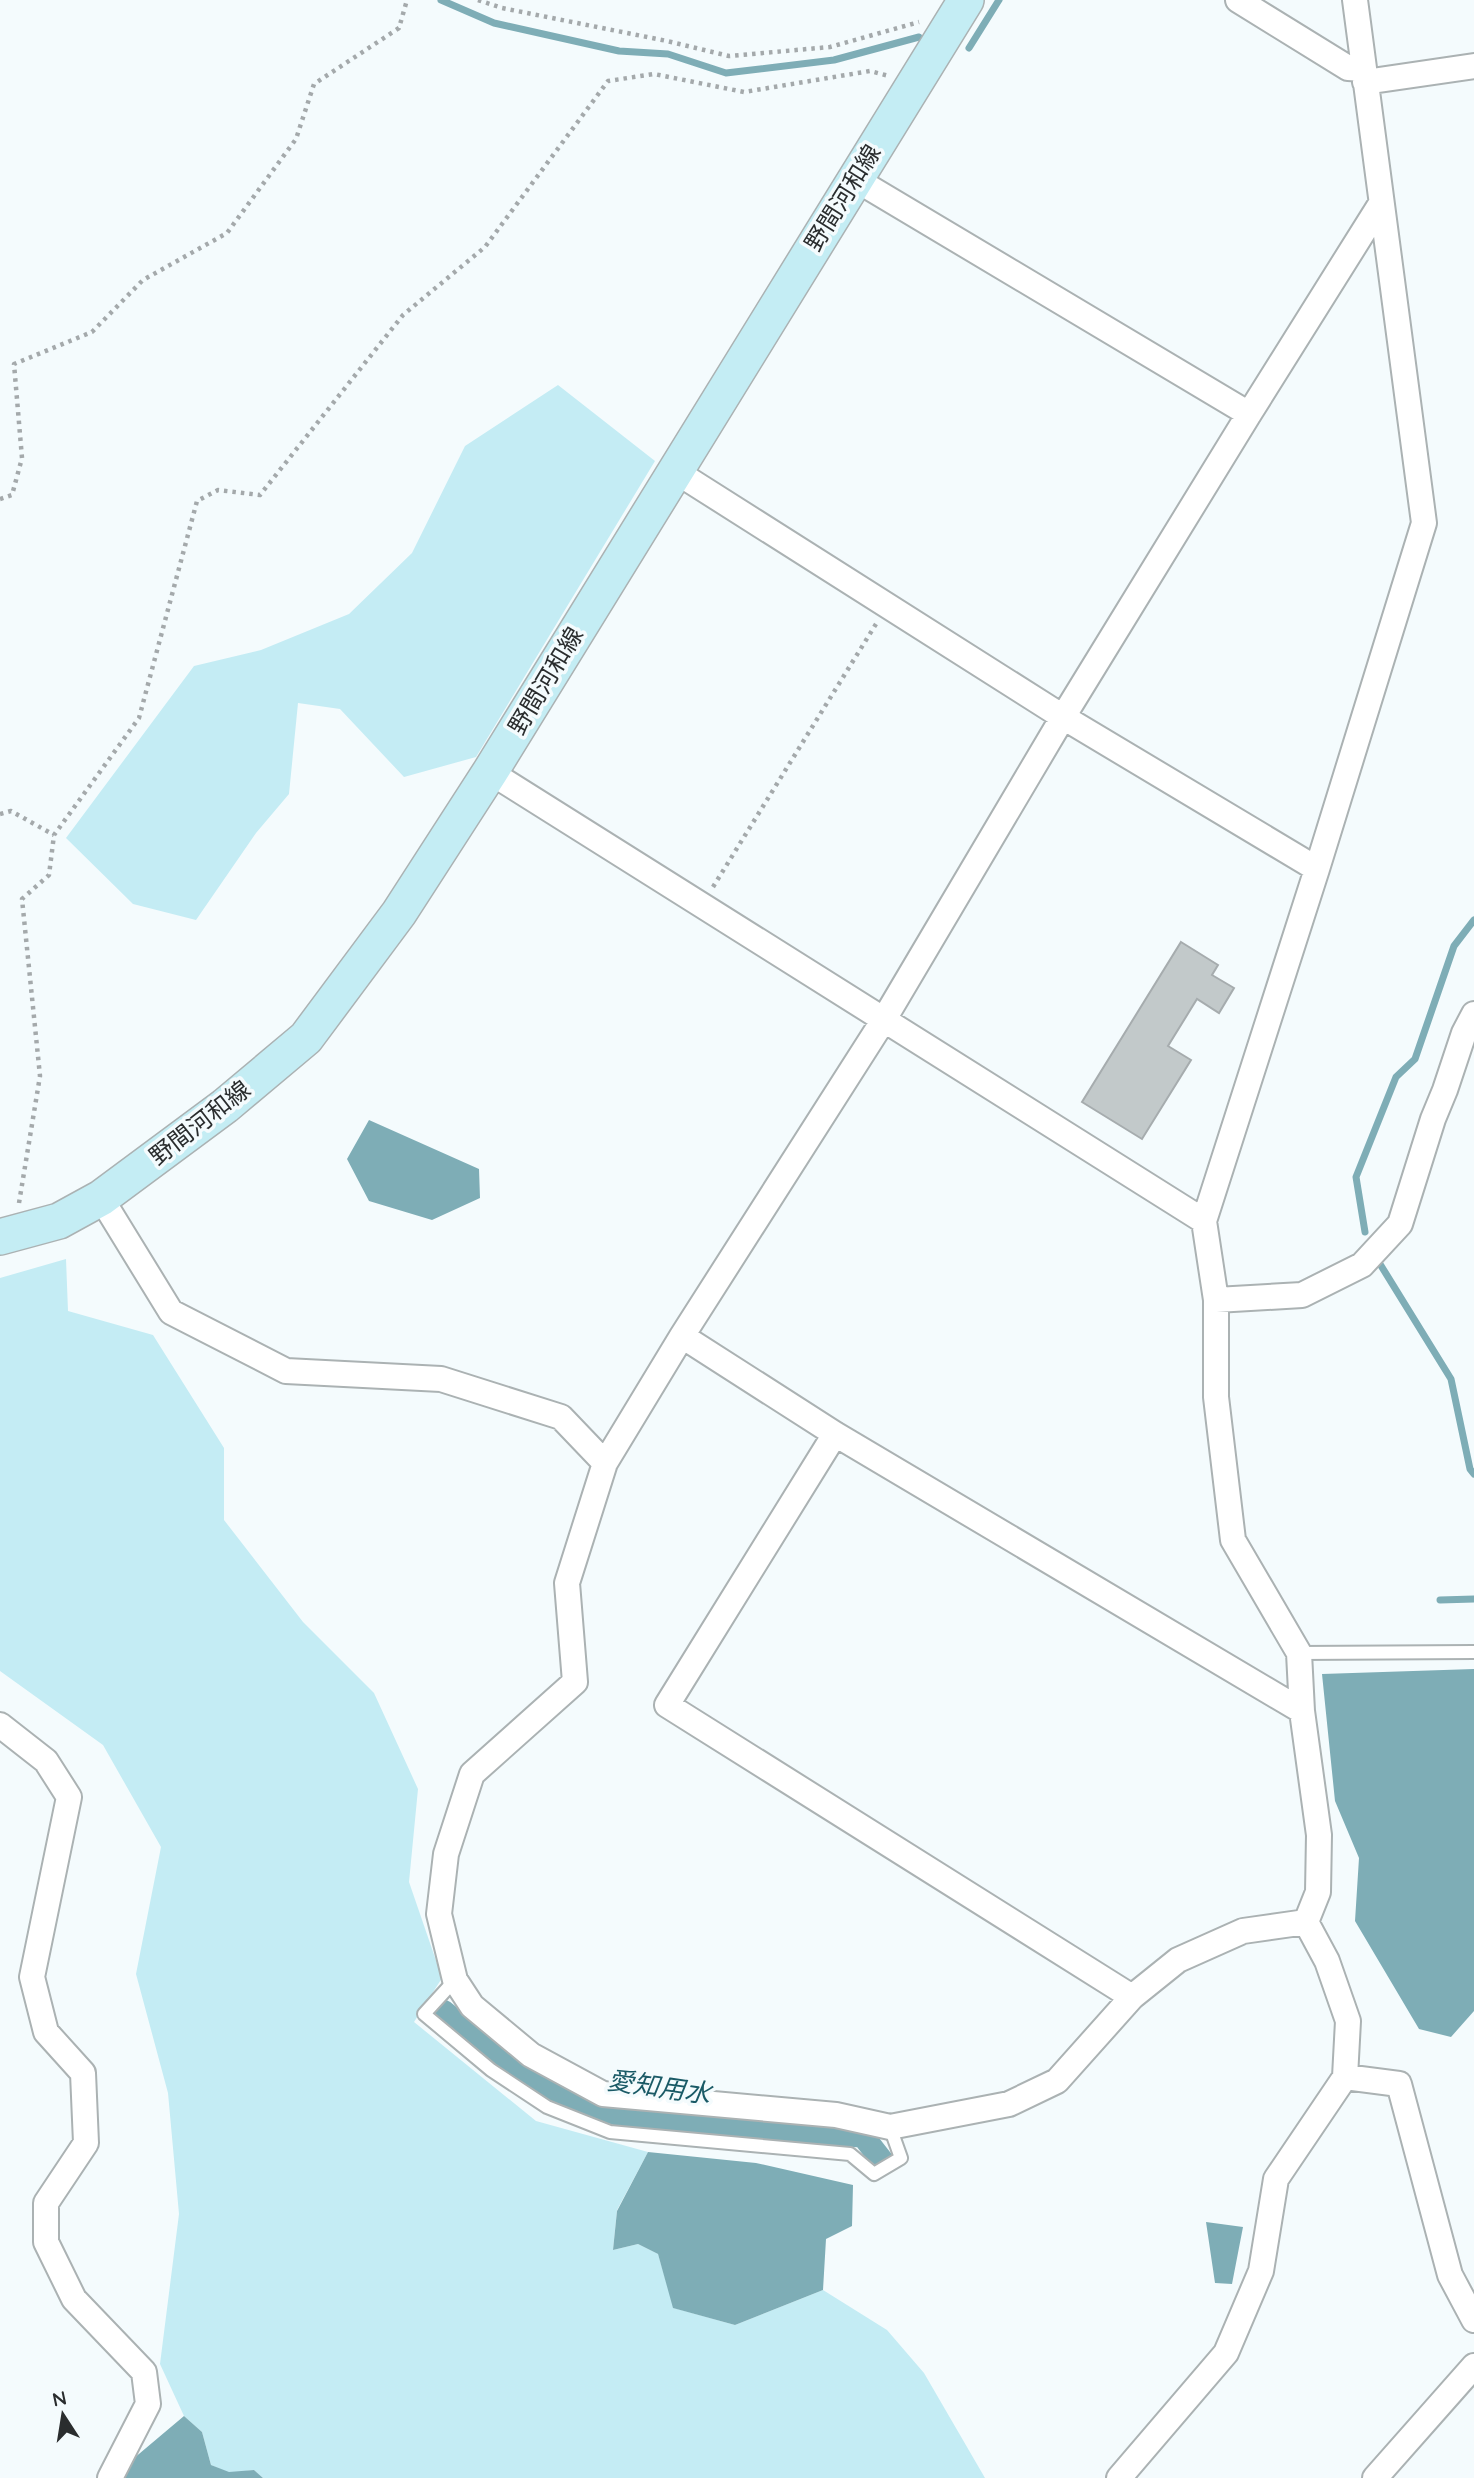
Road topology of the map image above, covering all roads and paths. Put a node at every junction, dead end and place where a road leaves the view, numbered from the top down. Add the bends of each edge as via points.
1 (407, 0) edge
2 (478, 0) edge
3 (1238, 0) edge
4 (1355, 0) edge
5 (959, 12) edge
6 (1474, 66) edge
7 (1364, 76) junction
8 (915, 84) junction
9 (855, 179) junction
10 (1380, 205) junction
11 (1248, 414) junction
12 (675, 471) junction
13 (0, 499) edge
14 (887, 605) junction
15 (1063, 717) junction
16 (490, 772) junction
17 (0, 814) edge
18 (54, 835) junction
19 (1317, 869) junction
20 (701, 906) junction
21 (1474, 1014) edge
22 (883, 1021) junction
23 (101, 1198) junction
24 (1204, 1221) junction
25 (7, 1236) edge
26 (1216, 1300) junction
27 (682, 1336) junction
28 (835, 1434) junction
29 (605, 1463) junction
30 (1474, 1652) edge
31 (1299, 1653) junction
32 (1302, 1711) junction
33 (0, 1725) edge
34 (1306, 1922) junction
35 (455, 1980) junction
36 (1132, 1997) junction
37 (1345, 2077) junction
38 (890, 2127) junction
39 (1474, 2320) edge
40 (1474, 2366) edge
41 (110, 2478) edge
42 (1119, 2478) edge
43 (1375, 2478) edge

1 - 13 path via 399,28 314,84 296,139 227,233 143,280 92,332 15,364 22,458 12,495
2 - 5 path via 729,56 830,47
3 - 7 street
4 - 7 street
5 - 8 main road, 野間河和線
6 - 7 street
7 - 10 street
8 - 9 main road, 野間河和線
8 - 18 path via 870,71 744,92 654,74 608,81 485,247 403,315 260,495 218,490 197,501 139,718
9 - 11 street
9 - 12 main road, 野間河和線
10 - 11 street
10 - 19 street via 1424,523
11 - 15 street
12 - 14 street
12 - 16 main road, 野間河和線
14 - 15 street
14 - 20 path
15 - 19 street
15 - 22 street
16 - 20 street
16 - 23 main road, 野間河和線 via 399,913 306,1038 225,1106
17 - 18 path via 11,811
18 - 25 path via 49,875 22,900 40,1076
19 - 24 street
20 - 22 street
21 - 26 street via 1399,1224 1362,1265 1302,1295
22 - 24 street
22 - 27 street
23 - 25 main road, 野間河和線 via 59,1221
23 - 29 street via 171,1312 286,1371 441,1379 561,1418
24 - 26 street
26 - 31 street via 1216,1397 1233,1540
27 - 28 street
27 - 29 street
28 - 32 street
28 - 36 street via 667,1705
29 - 35 street via 567,1583 575,1682 472,1774 446,1854 439,1914
30 - 31 lane
31 - 32 street
32 - 34 street via 1319,1835 1318,1892
33 - 41 street via 46,1761 69,1797 32,1977 46,2032 83,2073 86,2143 46,2203 46,2242 74,2299 144,2372 148,2403
34 - 36 street via 1242,1931 1178,1961
34 - 37 street via 1327,1961 1348,2021
35 - 38 street via 472,2006 531,2054 603,2094 836,2115
35 - 38 lane via 424,2014 491,2070 547,2107 610,2132 850,2154 874,2174 901,2158
36 - 38 street via 1057,2081 1009,2104
37 - 39 street via 1399,2084 1450,2275
37 - 42 street via 1276,2179 1261,2271 1226,2353
40 - 43 street

